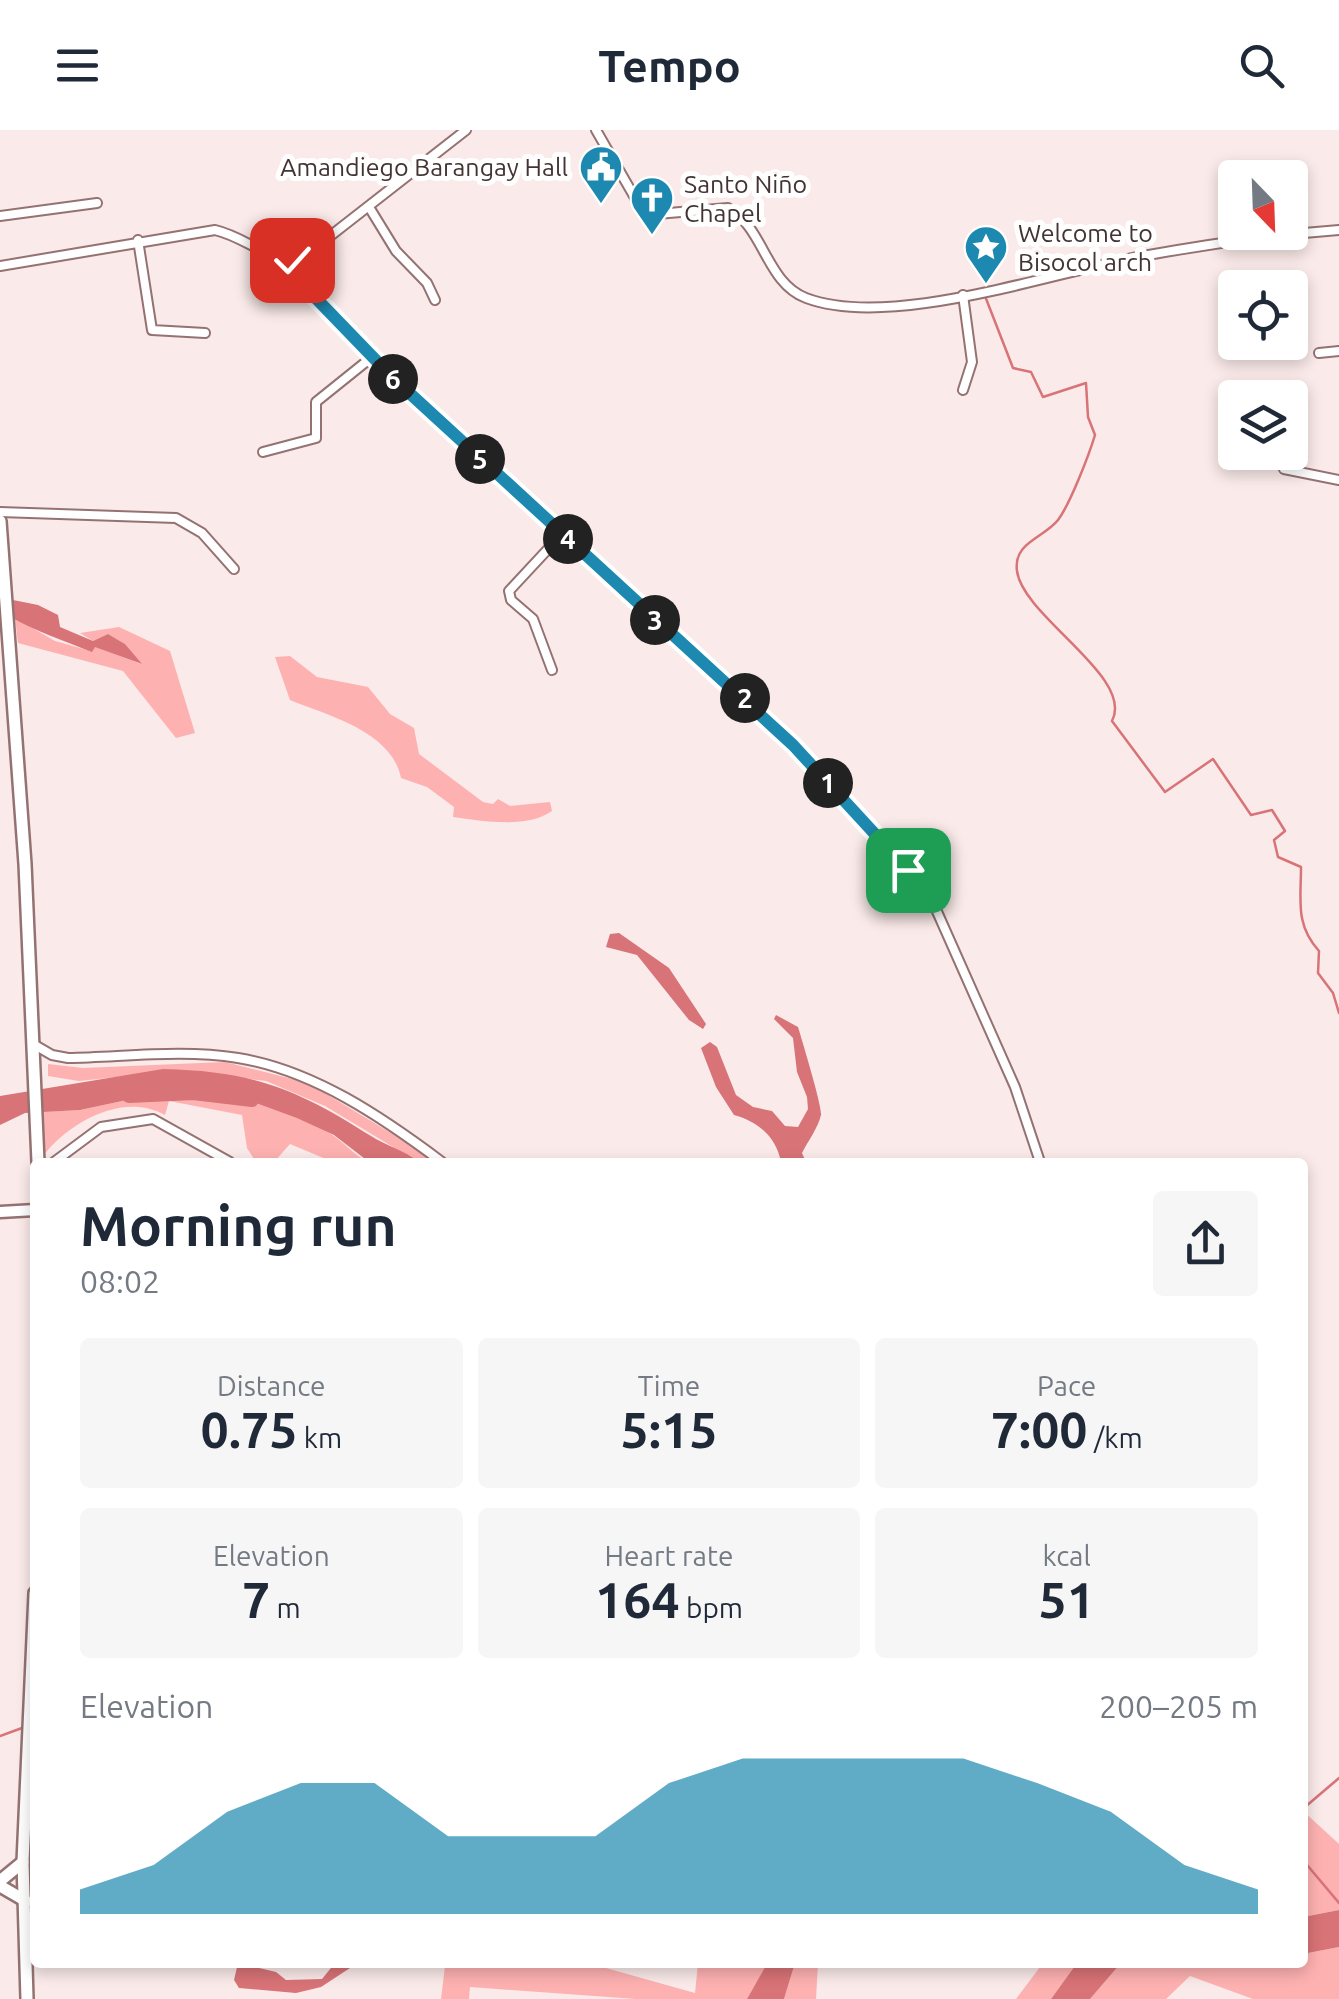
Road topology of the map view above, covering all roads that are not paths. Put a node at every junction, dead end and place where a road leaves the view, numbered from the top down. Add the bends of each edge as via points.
1 (466, 130) edge
2 (596, 130) edge
3 (97, 204) dead end
4 (368, 208) junction
5 (0, 216) edge
6 (1339, 230) edge
7 (138, 240) junction
8 (279, 260) junction
9 (0, 266) edge
10 (963, 295) junction
11 (435, 300) dead end
12 (205, 333) dead end
13 (1339, 351) edge
14 (1319, 353) dead end
15 (372, 357) junction
16 (963, 390) dead end
17 (263, 452) dead end
18 (1289, 470) edge
19 (1339, 480) edge
20 (0, 512) edge
21 (0, 521) edge
22 (562, 534) junction
23 (234, 569) dead end
24 (5, 662) edge
25 (552, 670) dead end
26 (33, 1044) junction
27 (38, 1158) edge
28 (59, 1158) edge
29 (223, 1158) edge
30 (436, 1158) edge
31 (1039, 1158) edge
32 (30, 1210) edge
33 (0, 1212) edge
34 (30, 1666) edge
35 (23, 1862) junction
36 (1, 1882) edge
37 (24, 1882) junction
38 (26, 1901) junction
39 (27, 1999) edge

1 - 4 street
2 - 10 street via 642,210 728,208 748,225 782,282 805,298 873,306
3 - 5 street
4 - 8 street via 311,252
4 - 11 street
6 - 10 street via 1145,256
7 - 8 street via 214,230 244,237
7 - 9 street
7 - 12 street via 152,330
8 - 15 street
10 - 16 street via 972,362
13 - 14 street
15 - 17 street via 316,402 316,438
15 - 22 street
18 - 19 street
20 - 23 street via 176,518 202,534
21 - 24 main road
22 - 25 street via 508,591 533,620
22 - 31 street via 780,732 908,870 936,907
24 - 26 main road
26 - 27 main road
26 - 30 street via 68,1058 218,1056 269,1064 351,1101
28 - 29 street via 101,1127 152,1119
32 - 33 street
34 - 35 main road
35 - 36 main road
35 - 37 main road
36 - 37 main road
36 - 38 main road
37 - 38 main road
38 - 39 main road

